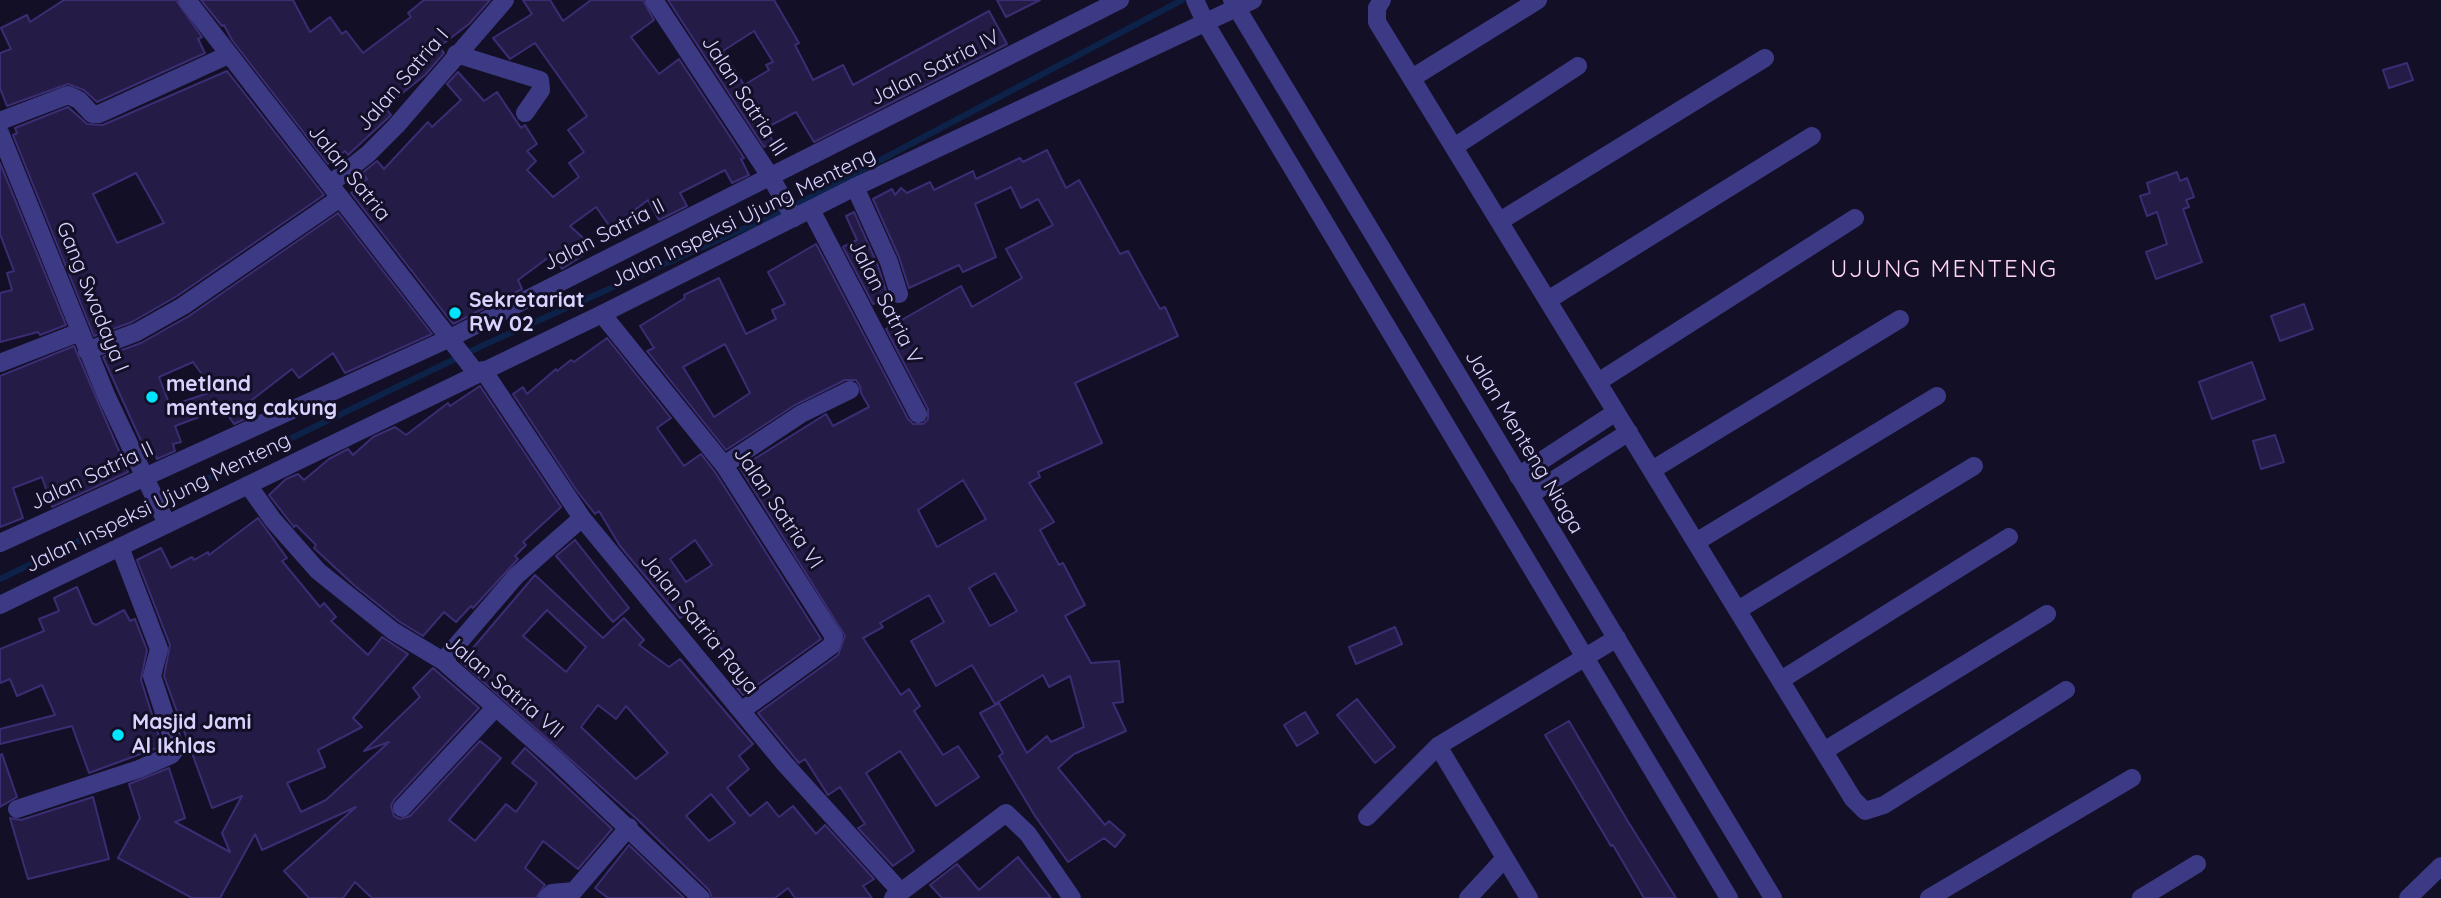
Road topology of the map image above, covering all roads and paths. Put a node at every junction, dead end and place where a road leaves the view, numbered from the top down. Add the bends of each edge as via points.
1 (187, 0) edge
2 (505, 0) edge
3 (654, 0) edge
4 (1120, 0) edge
5 (1195, 0) edge
6 (1253, 0) edge
7 (1382, 0) edge
8 (1538, 0) edge
9 (1234, 5) edge
10 (1205, 21) junction
11 (456, 54) junction
12 (228, 55) junction
13 (1765, 58) dead end
14 (1578, 66) dead end
15 (1412, 78) junction
16 (525, 113) dead end
17 (0, 121) edge
18 (0, 133) edge
19 (1812, 136) dead end
20 (1454, 147) junction
21 (772, 180) junction
22 (855, 187) junction
23 (335, 191) junction
24 (811, 210) junction
25 (790, 212) junction
26 (1854, 218) dead end
27 (1500, 222) junction
28 (899, 294) dead end
29 (1548, 300) junction
30 (602, 314) junction
31 (1900, 319) dead end
32 (80, 332) junction
33 (451, 340) junction
34 (87, 351) junction
35 (0, 363) edge
36 (478, 371) junction
37 (1598, 382) junction
38 (850, 390) dead end
39 (1937, 396) dead end
40 (1616, 412) junction
41 (918, 414) dead end
42 (1629, 432) junction
43 (724, 465) junction
44 (1974, 466) dead end
45 (1652, 470) junction
46 (1518, 476) junction
47 (148, 484) junction
48 (248, 485) junction
49 (1530, 495) junction
50 (582, 518) junction
51 (164, 520) junction
52 (2009, 537) dead end
53 (1696, 542) junction
54 (0, 543) edge
55 (120, 547) junction
56 (0, 605) edge
57 (1738, 610) junction
58 (2047, 614) dead end
59 (1617, 638) junction
60 (1586, 658) junction
61 (443, 661) junction
62 (1781, 680) junction
63 (2066, 690) dead end
64 (495, 708) junction
65 (741, 711) junction
66 (1438, 746) junction
67 (1824, 751) junction
68 (2132, 778) dead end
69 (402, 808) dead end
70 (17, 809) dead end
71 (1367, 817) dead end
72 (629, 827) junction
73 (1505, 858) junction
74 (2197, 864) dead end
75 (2441, 866) edge
76 (897, 895) edge
77 (547, 898) edge
78 (701, 898) edge
79 (1072, 898) edge
80 (1468, 898) edge
81 (1529, 898) edge
82 (1729, 898) edge
83 (1773, 898) edge
84 (1929, 898) edge
85 (2141, 898) edge
86 (2408, 898) edge

1 - 12 street, Jalan Satria
2 - 11 street, Jalan Satria I
3 - 21 street, Jalan Satria III
4 - 21 street, Jalan Satria IV
5 - 10 street
6 - 9 street, Jalan Inspeksi Ujung Menteng
7 - 15 street via 1377,22
8 - 15 street
9 - 10 street, Jalan Inspeksi Ujung Menteng
9 - 46 street, Jalan Menteng Niaga
10 - 22 street, Jalan Inspeksi Ujung Menteng
10 - 60 street
11 - 16 street via 540,80 541,90
11 - 23 street, Jalan Satria I
12 - 17 street via 99,114 92,114 68,95
12 - 23 street, Jalan Satria
13 - 27 street
14 - 20 street
15 - 20 street
18 - 32 street, Gang Swadaya I
19 - 29 street
20 - 27 street
21 - 25 street, Jalan Satria III
21 - 33 street, Jalan Satria II
22 - 24 street, Jalan Inspeksi Ujung Menteng
22 - 28 street
23 - 33 street, Jalan Satria
23 - 34 street, Jalan Satria I via 183,306 137,332
24 - 25 street, Jalan Inspeksi Ujung Menteng
24 - 41 street, Jalan Satria V
25 - 30 street, Jalan Inspeksi Ujung Menteng
26 - 37 street
27 - 29 street
29 - 37 street
30 - 36 street, Jalan Inspeksi Ujung Menteng
30 - 43 street, Jalan Satria VI
31 - 45 street
32 - 34 street, Gang Swadaya I
32 - 35 street
33 - 36 street, Jalan Satria
33 - 47 street, Jalan Satria II
34 - 47 street, Gang Swadaya I
36 - 48 street, Jalan Inspeksi Ujung Menteng
36 - 50 street, Jalan Satria Raya
37 - 40 street
38 - 43 street via 801,414
39 - 53 street
40 - 42 street
40 - 46 street
42 - 45 street
42 - 49 street
43 - 65 street, Jalan Satria VI via 835,640
44 - 57 street
45 - 53 street
46 - 49 street, Jalan Menteng Niaga
47 - 51 street, Gang Swadaya I
47 - 54 street, Jalan Satria II
48 - 51 street, Jalan Inspeksi Ujung Menteng
48 - 61 street, Jalan Satria VII via 318,571 393,631
49 - 59 street, Jalan Menteng Niaga
50 - 61 street via 516,576
50 - 65 street, Jalan Satria Raya
51 - 55 street, Jalan Inspeksi Ujung Menteng
52 - 62 street
53 - 57 street
55 - 56 street, Jalan Inspeksi Ujung Menteng
55 - 70 street via 159,649 152,676 176,749 139,769
57 - 62 street
58 - 67 street
59 - 60 street
59 - 83 street, Jalan Menteng Niaga
60 - 66 street
60 - 82 street
61 - 64 street, Jalan Satria VII
62 - 67 street
63 - 67 street via 1884,806 1865,811
64 - 69 street
64 - 72 street, Jalan Satria VII
65 - 76 street, Jalan Satria Raya
66 - 71 street
66 - 73 street
68 - 84 street
72 - 77 street via 574,891 552,892
72 - 78 street, Jalan Satria VII
73 - 80 street
73 - 81 street
74 - 85 street
75 - 86 street
76 - 79 street via 1006,813 1028,834

